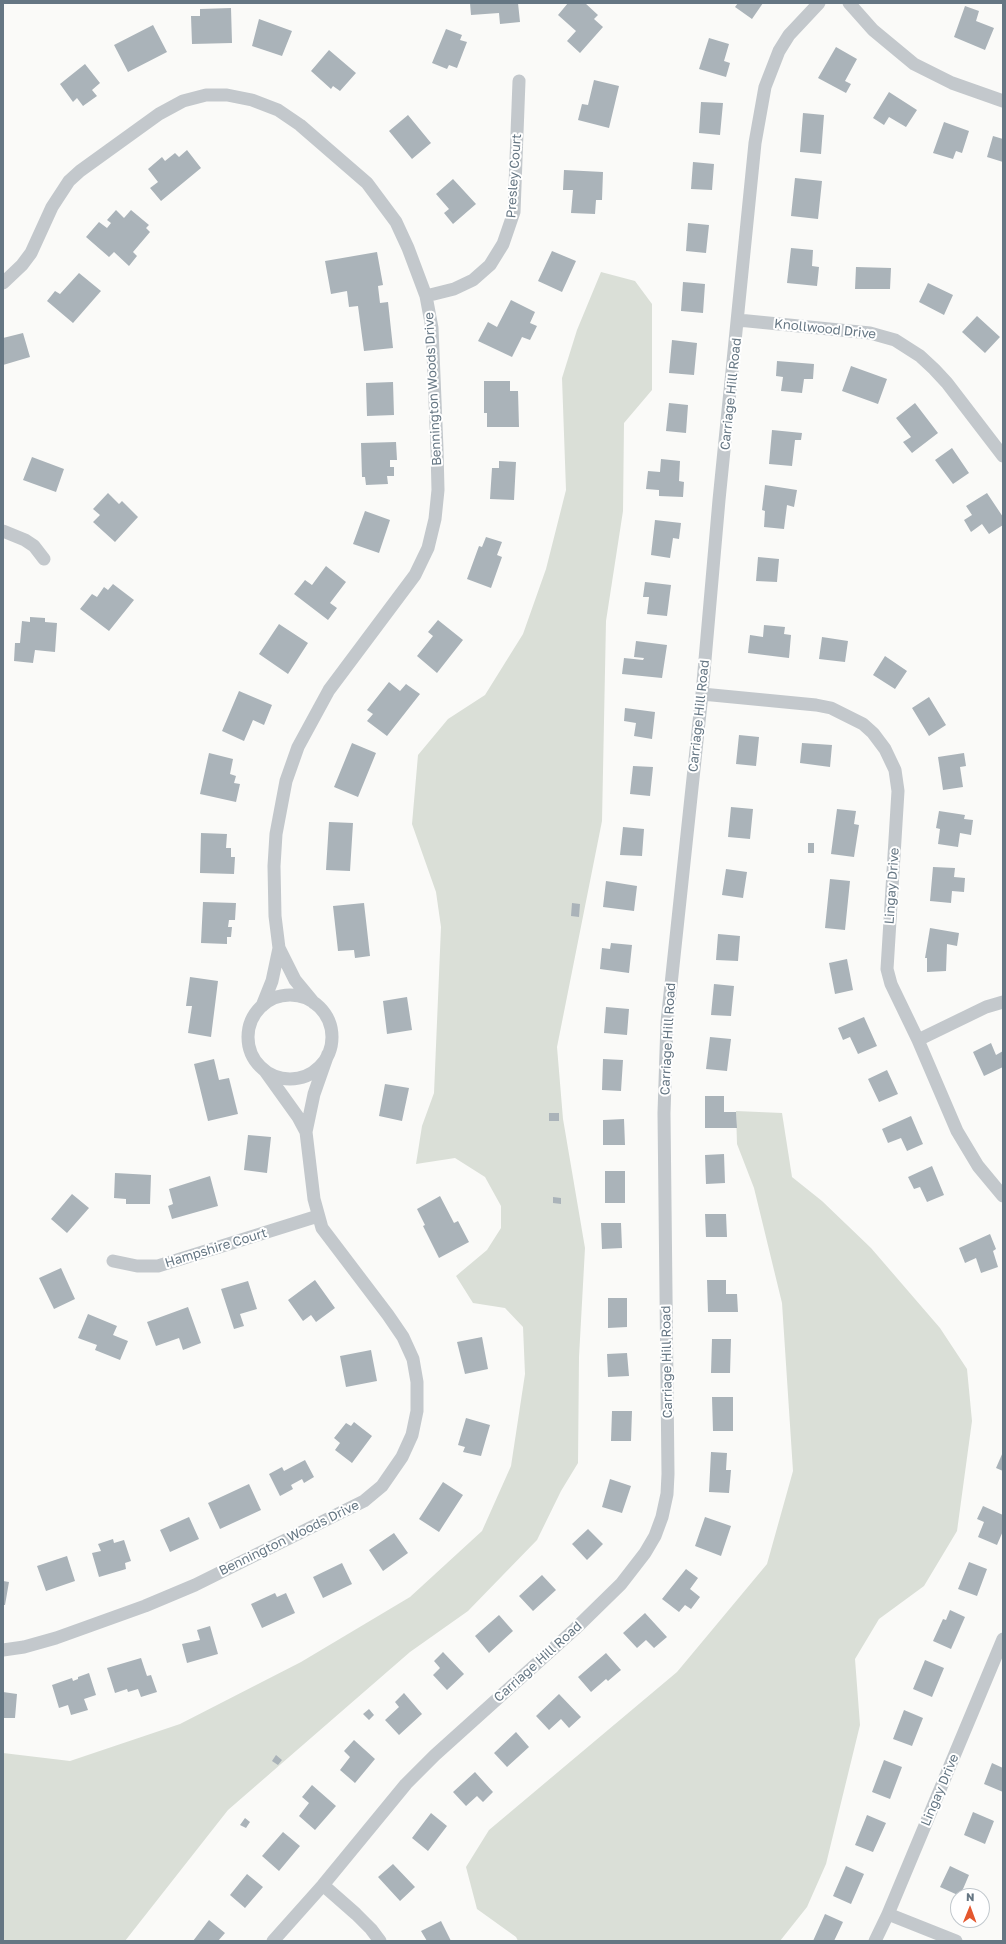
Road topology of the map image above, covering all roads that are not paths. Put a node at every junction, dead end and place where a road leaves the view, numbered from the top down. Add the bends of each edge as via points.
1 (819, 3) edge
2 (849, 3) edge
3 (519, 82) dead end
4 (1003, 101) edge
5 (3, 283) edge
6 (426, 296) junction
7 (738, 320) junction
8 (1003, 456) edge
9 (3, 531) edge
10 (44, 559) dead end
11 (702, 694) junction
12 (279, 948) junction
13 (1003, 1002) edge
14 (314, 1003) junction
15 (262, 1006) junction
16 (918, 1040) junction
17 (328, 1054) junction
18 (263, 1069) junction
19 (306, 1132) junction
20 (1003, 1196) edge
21 (318, 1216) junction
22 (113, 1261) dead end
23 (1003, 1639) edge
24 (3, 1650) edge
25 (323, 1885) junction
26 (888, 1914) junction
27 (273, 1941) edge
28 (380, 1941) edge
29 (875, 1941) edge
30 (956, 1941) edge

1 - 7 street, Carriage Hill Road via 789,35 779,51 765,87 755,143
2 - 4 street via 873,30 914,64 952,84
3 - 6 street, Presley Court via 514,212 506,240 490,265 473,280 454,289
5 - 6 street, Bennington Woods Drive via 31,253 52,206 69,181 80,171 170,107 195,97 218,94 252,100 278,110 354,170 396,222
6 - 12 street, Bennington Woods Drive via 432,328 437,449 437,498 432,535 415,575 329,690 293,759 282,796 276,834 274,896
7 - 8 street, Knollwood Drive via 870,333 895,340 920,356 934,369
7 - 11 street, Carriage Hill Road
9 - 10 street via 34,546
11 - 16 street, Lingay Drive via 831,708 863,724 886,749 895,770 898,791 887,969 891,984
11 - 25 street, Carriage Hill Road via 667,1022 664,1113 668,1474 662,1517 646,1553 621,1584 406,1784
12 - 14 street, Bennington Woods Drive via 295,980
12 - 15 street, Bennington Woods Drive via 272,981
13 - 16 street via 986,1007
14 - 15 street, Bennington Woods Drive via 300,996 286,996 273,999
14 - 17 street, Bennington Woods Drive via 324,1013 330,1025 332,1037
15 - 18 street, Bennington Woods Drive via 251,1022 249,1040 254,1058
16 - 20 street, Lingay Drive via 957,1131 978,1166
17 - 18 street, Bennington Woods Drive via 314,1071 297,1078 280,1077
17 - 19 street, Bennington Woods Drive via 314,1094
18 - 19 street, Bennington Woods Drive
19 - 21 street, Bennington Woods Drive
21 - 22 street, Hampshire Court via 158,1266 138,1266
21 - 24 street, Bennington Woods Drive via 322,1228 396,1326 413,1359 417,1382 416,1417 407,1446 392,1474 373,1494 345,1512 179,1592 56,1638
23 - 26 street, Lingay Drive
25 - 27 street, Carriage Hill Road
25 - 28 street via 356,1914
26 - 29 street, Lingay Drive
26 - 30 street

